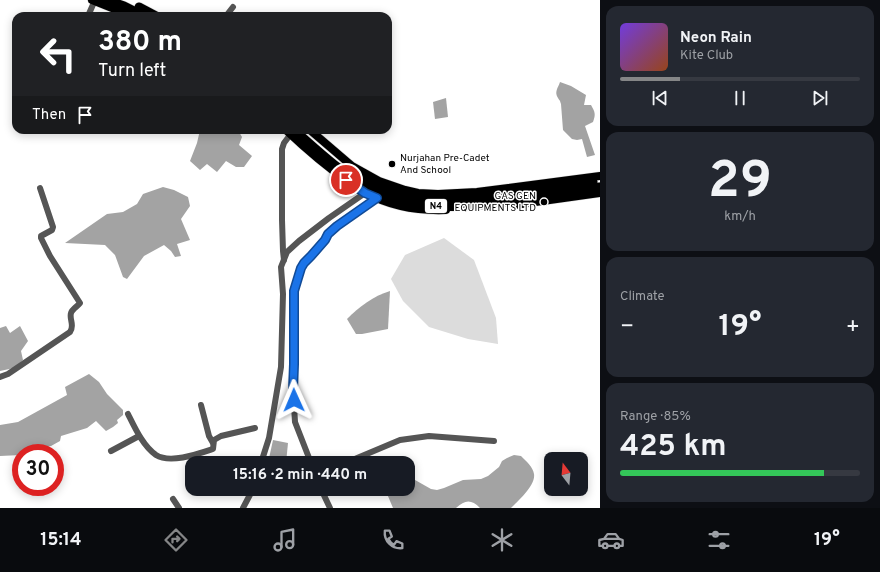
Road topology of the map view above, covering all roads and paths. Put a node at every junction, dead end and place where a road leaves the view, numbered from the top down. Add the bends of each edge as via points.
1 (94, 0) edge
2 (107, 0) edge
3 (121, 0) edge
4 (140, 3) edge
5 (233, 7) dead end
6 (90, 12) edge
7 (122, 12) edge
8 (136, 12) edge
9 (151, 12) edge
10 (229, 12) edge
11 (289, 134) edge
12 (294, 134) edge
13 (295, 134) edge
14 (307, 134) edge
15 (315, 134) edge
16 (600, 176) edge
17 (600, 181) edge
18 (600, 187) edge
19 (40, 188) dead end
20 (365, 193) junction
21 (600, 193) edge
22 (377, 198) junction
23 (284, 260) junction
24 (0, 377) edge
25 (201, 405) dead end
26 (128, 414) dead end
27 (255, 428) dead end
28 (139, 436) junction
29 (494, 440) dead end
30 (213, 443) junction
31 (111, 451) dead end
32 (263, 456) edge
33 (308, 456) edge
34 (362, 456) edge
35 (249, 496) edge
36 (324, 496) edge
37 (173, 499) dead end
38 (179, 508) edge
39 (243, 508) edge
40 (330, 508) edge

1 - 6 street
1 - 7 main road
2 - 8 highway
3 - 4 highway
4 - 9 highway
5 - 10 street
11 - 23 street via 282,149
12 - 20 main road via 337,174
13 - 18 highway, N4 via 366,187 394,199 427,206 463,206
14 - 17 highway, N4 via 355,174 396,193 424,199 459,200 509,195
15 - 16 main road via 352,166 379,181 418,193 477,192
19 - 24 street via 53,227 41,238 80,305 71,313 70,332
20 - 22 main road
20 - 23 street via 299,241 287,252
21 - 22 main road via 534,203 430,211 403,207
22 - 33 street via 328,234 304,263 296,282 293,390 295,422
23 - 32 street via 281,266 281,367 269,438
25 - 30 street
26 - 28 street
27 - 30 street via 221,436
28 - 30 street via 157,455 165,458 193,456 213,449
28 - 31 street
29 - 34 street via 429,436 400,440
35 - 39 street
36 - 40 street
37 - 38 street

